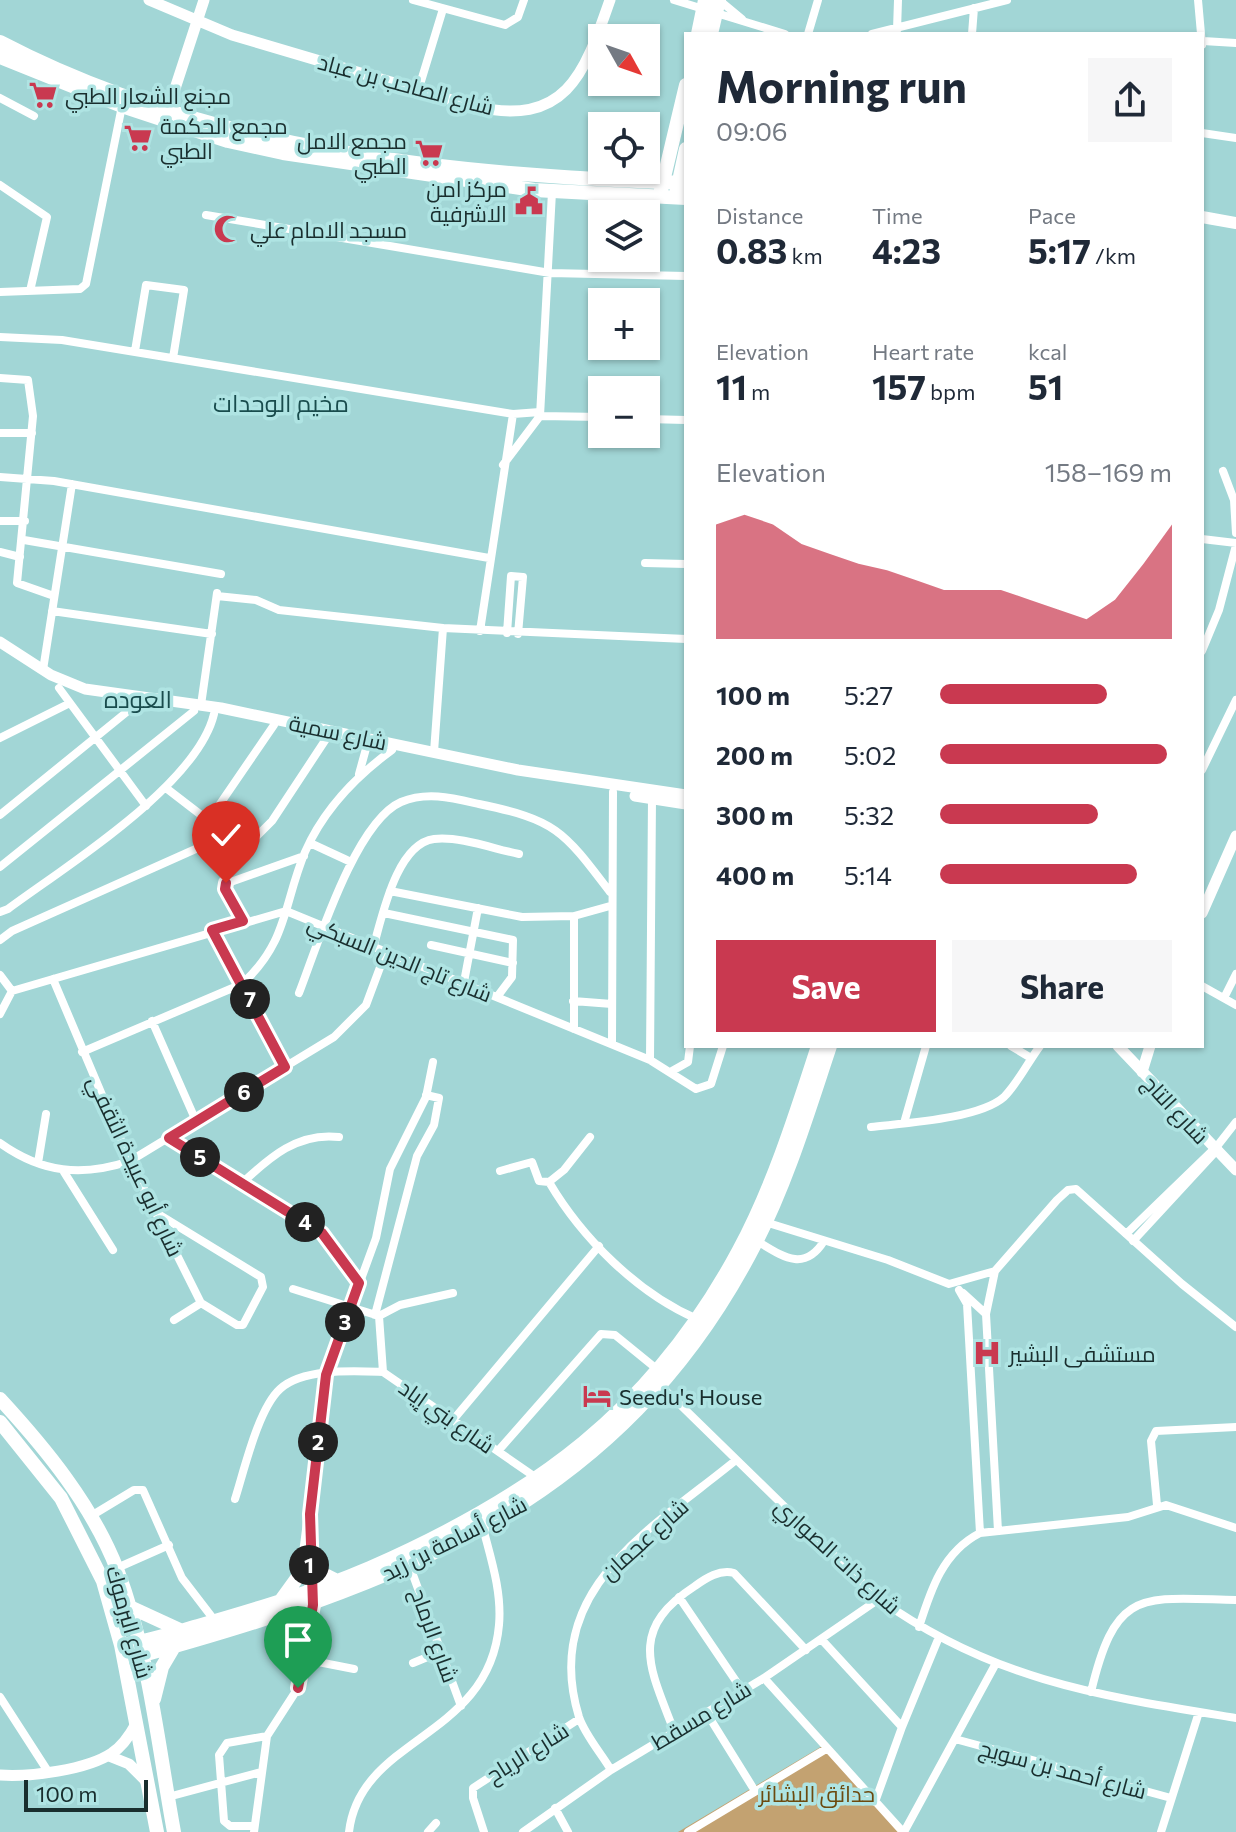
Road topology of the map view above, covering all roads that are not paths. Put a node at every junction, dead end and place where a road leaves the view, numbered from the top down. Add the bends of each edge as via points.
1 (149, 0) edge
2 (204, 0) edge
3 (413, 0) edge
4 (524, 0) edge
5 (610, 0) edge
6 (674, 0) edge
7 (818, 0) edge
8 (898, 0) edge
9 (1007, 0) edge
10 (1198, 0) edge
11 (711, 6) edge
12 (974, 8) junction
13 (443, 9) junction
14 (196, 21) junction
15 (750, 24) junction
16 (896, 31) edge
17 (699, 32) edge
18 (711, 32) edge
19 (778, 32) edge
20 (809, 32) edge
21 (972, 32) edge
22 (1201, 32) edge
23 (0, 42) edge
24 (1204, 43) edge
25 (1236, 43) edge
26 (0, 58) edge
27 (418, 91) junction
28 (0, 98) edge
29 (122, 106) junction
30 (684, 109) edge
31 (168, 110) junction
32 (34, 116) dead end
33 (1204, 133) edge
34 (1236, 138) edge
35 (679, 170) edge
36 (535, 182) junction
37 (0, 185) edge
38 (552, 192) junction
39 (674, 198) edge
40 (206, 215) dead end
41 (1204, 217) edge
42 (1236, 223) edge
43 (550, 273) junction
44 (684, 276) edge
45 (30, 291) junction
46 (0, 292) edge
47 (0, 337) edge
48 (135, 351) junction
49 (173, 358) junction
50 (0, 378) edge
51 (513, 414) junction
52 (540, 414) junction
53 (588, 416) edge
54 (660, 419) edge
55 (684, 420) edge
56 (0, 433) edge
57 (32, 433) junction
58 (503, 465) junction
59 (1223, 471) dead end
60 (0, 477) edge
61 (29, 477) junction
62 (72, 484) junction
63 (0, 521) edge
64 (25, 521) junction
65 (1236, 533) edge
66 (1204, 539) edge
67 (24, 540) junction
68 (1236, 544) edge
69 (62, 549) junction
70 (0, 552) edge
71 (20, 557) junction
72 (489, 558) junction
73 (645, 563) dead end
74 (684, 564) edge
75 (221, 574) dead end
76 (54, 596) junction
77 (52, 611) junction
78 (443, 628) junction
79 (480, 631) junction
80 (507, 633) junction
81 (212, 634) junction
82 (518, 634) junction
83 (684, 639) edge
84 (0, 642) edge
85 (1204, 646) edge
86 (0, 651) edge
87 (43, 670) junction
88 (59, 688) junction
89 (1236, 700) edge
90 (139, 702) junction
91 (70, 703) junction
92 (198, 708) junction
93 (214, 714) junction
94 (274, 725) junction
95 (328, 736) junction
96 (0, 738) edge
97 (96, 739) junction
98 (367, 745) junction
99 (392, 750) junction
100 (434, 752) junction
101 (1204, 766) edge
102 (120, 771) junction
103 (359, 774) junction
104 (166, 788) junction
105 (613, 792) junction
106 (684, 795) edge
107 (652, 798) junction
108 (684, 804) edge
109 (146, 806) junction
110 (0, 815) edge
111 (209, 820) junction
112 (227, 835) junction
113 (1236, 836) edge
114 (310, 843) junction
115 (519, 854) dead end
116 (304, 856) junction
117 (351, 862) junction
118 (0, 867) edge
119 (390, 891) junction
120 (610, 892) junction
121 (610, 906) junction
122 (478, 908) junction
123 (1204, 908) edge
124 (286, 911) junction
125 (0, 912) edge
126 (384, 913) junction
127 (574, 916) junction
128 (243, 921) junction
129 (325, 928) junction
130 (212, 930) junction
131 (474, 931) junction
132 (0, 940) edge
133 (431, 945) dead end
134 (373, 948) junction
135 (385, 954) junction
136 (470, 954) junction
137 (513, 963) junction
138 (1236, 974) edge
139 (0, 975) edge
140 (53, 979) junction
141 (464, 982) junction
142 (242, 984) junction
143 (1204, 987) edge
144 (12, 991) junction
145 (299, 993) dead end
146 (497, 997) junction
147 (1224, 998) junction
148 (573, 1001) junction
149 (612, 1004) junction
150 (1236, 1005) edge
151 (0, 1014) edge
152 (152, 1021) junction
153 (574, 1029) junction
154 (612, 1043) junction
155 (690, 1048) edge
156 (722, 1048) edge
157 (817, 1048) edge
158 (829, 1048) edge
159 (925, 1048) edge
160 (1014, 1048) edge
161 (1038, 1048) edge
162 (1120, 1048) edge
163 (1136, 1048) edge
164 (1149, 1048) edge
165 (82, 1052) junction
166 (1031, 1058) junction
167 (1128, 1058) junction
168 (650, 1060) junction
169 (433, 1062) dead end
170 (285, 1067) junction
171 (672, 1071) junction
172 (1142, 1072) junction
173 (426, 1095) junction
174 (46, 1114) dead end
175 (196, 1121) junction
176 (1236, 1122) edge
177 (904, 1123) junction
178 (871, 1127) dead end
179 (339, 1137) dead end
180 (590, 1137) dead end
181 (169, 1138) junction
182 (0, 1143) edge
183 (1216, 1148) junction
184 (130, 1161) junction
185 (38, 1163) junction
186 (1236, 1170) edge
187 (500, 1171) dead end
188 (64, 1172) junction
189 (549, 1182) junction
190 (242, 1183) junction
191 (158, 1214) junction
192 (764, 1222) junction
193 (1130, 1237) junction
194 (757, 1241) junction
195 (824, 1241) junction
196 (599, 1246) junction
197 (113, 1250) dead end
198 (995, 1271) junction
199 (359, 1283) junction
200 (949, 1284) junction
201 (293, 1289) dead end
202 (959, 1290) junction
203 (453, 1293) dead end
204 (201, 1303) junction
205 (349, 1308) junction
206 (986, 1314) junction
207 (377, 1315) junction
208 (697, 1319) junction
209 (174, 1320) dead end
210 (1236, 1327) edge
211 (658, 1370) junction
212 (383, 1372) junction
213 (326, 1375) junction
214 (661, 1386) junction
215 (0, 1399) edge
216 (453, 1420) junction
217 (0, 1422) edge
218 (1236, 1427) edge
219 (498, 1451) junction
220 (736, 1460) junction
221 (538, 1479) junction
222 (235, 1499) dead end
223 (1157, 1505) junction
224 (91, 1516) junction
225 (483, 1528) junction
226 (1236, 1528) edge
227 (998, 1531) junction
228 (980, 1533) junction
229 (169, 1545) junction
230 (409, 1564) junction
231 (117, 1568) junction
232 (305, 1570) junction
233 (339, 1582) junction
234 (679, 1597) junction
235 (879, 1599) junction
236 (307, 1600) junction
237 (1236, 1600) edge
238 (279, 1603) junction
239 (130, 1607) junction
240 (215, 1621) junction
241 (919, 1627) junction
242 (939, 1637) junction
243 (178, 1638) junction
244 (822, 1640) junction
245 (140, 1649) junction
246 (806, 1650) junction
247 (442, 1651) junction
248 (123, 1652) junction
249 (303, 1659) junction
250 (413, 1663) dead end
251 (995, 1665) junction
252 (354, 1669) dead end
253 (764, 1678) junction
254 (742, 1690) junction
255 (1091, 1692) junction
256 (0, 1697) edge
257 (461, 1706) junction
258 (152, 1707) junction
259 (706, 1712) junction
260 (1199, 1712) junction
261 (1236, 1718) edge
262 (579, 1719) junction
263 (136, 1724) junction
264 (902, 1727) junction
265 (674, 1731) junction
266 (267, 1736) junction
267 (955, 1739) junction
268 (826, 1749) junction
269 (109, 1756) junction
270 (611, 1770) junction
271 (261, 1772) junction
272 (49, 1773) junction
273 (0, 1775) edge
274 (218, 1782) junction
275 (149, 1785) junction
276 (755, 1791) junction
277 (168, 1797) junction
278 (1171, 1798) junction
279 (875, 1802) junction
280 (555, 1808) junction
281 (436, 1823) dead end
282 (254, 1829) edge
283 (157, 1832) edge
284 (174, 1832) edge
285 (349, 1832) edge
286 (428, 1832) edge
287 (484, 1832) edge
288 (523, 1832) edge
289 (568, 1832) edge
290 (688, 1832) edge
291 (904, 1832) edge
292 (1161, 1832) edge

1 - 14 street, شارع الصاحب بن عباد
2 - 14 street
3 - 13 street
4 - 13 street via 518,17 505,25
5 - 27 street, شارع الصاحب بن عباد via 580,77 543,104 496,111
6 - 11 street
7 - 20 street
8 - 16 street
9 - 12 street
10 - 22 street
11 - 15 street
11 - 15 street
11 - 17 highway
11 - 18 highway
12 - 16 street
12 - 21 street
13 - 27 street
14 - 27 street, شارع الصاحب بن عباد
14 - 31 street
15 - 19 street
23 - 31 highway via 103,89
24 - 25 street
26 - 29 highway
28 - 32 street
29 - 36 highway via 283,153
29 - 45 street via 87,281 80,289
30 - 35 highway
31 - 36 highway via 269,139
33 - 34 street
35 - 36 highway via 644,181
35 - 39 highway
36 - 38 highway
37 - 45 street via 47,217
38 - 39 highway
38 - 43 street
40 - 43 street
41 - 42 main road
43 - 44 street
43 - 52 street
45 - 46 street
47 - 48 street
48 - 49 street
48 - 49 street via 146,285 184,290
49 - 51 street
50 - 57 street via 29,382
51 - 52 street
51 - 58 street
52 - 53 street
52 - 58 street
54 - 55 street
56 - 57 street
57 - 61 street
58 - 72 street
59 - 65 street via 1234,500
60 - 61 street
61 - 62 street
61 - 64 street
62 - 69 street
62 - 72 street
63 - 64 street
64 - 67 street
66 - 68 street
67 - 69 street
67 - 71 street
68 - 85 street
69 - 75 street
69 - 76 street
70 - 71 street
71 - 76 street via 18,585
72 - 79 street
73 - 74 street
76 - 77 street
77 - 81 street
77 - 87 street
78 - 79 street
78 - 81 street via 279,610 217,594
78 - 100 street
79 - 80 street
80 - 82 street
80 - 82 street via 511,576 523,577
81 - 92 street
82 - 83 street
84 - 87 street, شارع سمية
86 - 88 street, شارع سمية
87 - 92 street, شارع سمية via 85,689
88 - 90 street, شارع سمية
88 - 91 street
89 - 101 street
90 - 92 street, شارع سمية
90 - 97 street
91 - 96 street
91 - 97 street
92 - 93 street, شارع سمية
92 - 100 street, شارع سمية
92 - 102 street
93 - 94 street, شارع سمية
93 - 104 street
94 - 95 street, شارع سمية
94 - 111 street
95 - 98 street, شارع سمية
95 - 112 street via 265,830 252,839
97 - 102 street
97 - 110 street
98 - 99 street, شارع سمية
98 - 103 street
99 - 103 street
99 - 105 street, شارع سمية
100 - 106 street, شارع سمية
102 - 109 street
102 - 118 street
103 - 114 street
104 - 109 street
104 - 111 street
105 - 107 street, شارع سمية
105 - 120 street
107 - 108 street, شارع سمية
107 - 168 street
109 - 125 street
111 - 112 street
112 - 132 street
113 - 123 street
114 - 116 street
114 - 117 street
115 - 119 street via 433,839 412,850
116 - 124 street
116 - 128 street via 225,884
117 - 120 street via 391,808 416,797 442,796 510,809 548,823 576,846
117 - 129 street
119 - 122 street
119 - 126 street
120 - 121 street
121 - 127 street
121 - 149 street
122 - 127 street via 522,917
122 - 131 street
124 - 128 street, شارع تاج الدين السبكي
124 - 129 street, شارع تاج الدين السبكي
124 - 142 street via 270,956
126 - 131 street
126 - 134 street
127 - 148 street
128 - 130 street, شارع تاج الدين السبكي
129 - 134 street, شارع تاج الدين السبكي
129 - 145 street
130 - 140 street, شارع تاج الدين السبكي
130 - 142 street
131 - 136 street
131 - 137 street via 513,940
133 - 136 street
134 - 135 street, شارع تاج الدين السبكي
135 - 141 street, شارع تاج الدين السبكي
135 - 170 street via 376,986 359,1014 319,1050
136 - 137 street
136 - 141 street
137 - 146 street via 510,982
138 - 147 street
139 - 144 street
140 - 144 street, شارع تاج الدين السبكي
140 - 165 street, شارع أبو عبيدة الثقفي
141 - 146 street, شارع تاج الدين السبكي
142 - 152 street
142 - 170 street
143 - 147 street
144 - 151 street
146 - 153 street, شارع تاج الدين السبكي
147 - 150 street
148 - 149 street
148 - 153 street
149 - 154 street
152 - 165 street
152 - 175 street
153 - 154 street, شارع تاج الدين السبكي
154 - 168 street, شارع تاج الدين السبكي
155 - 171 street via 688,1062
156 - 171 street, شارع تاج الدين السبكي via 707,1087 696,1089
157 - 208 highway, شارع أسامة بن زيد via 759,1208
158 - 192 highway, شارع أسامة بن زيد
159 - 177 street
160 - 166 street
161 - 166 street
162 - 167 street, شارع التاج
163 - 167 street
164 - 172 street
165 - 184 street, شارع أبو عبيدة الثقفي
166 - 177 street via 994,1104
167 - 172 street, شارع التاج
168 - 171 street, شارع تاج الدين السبكي
169 - 173 street
170 - 175 street
172 - 183 street, شارع التاج
173 - 199 street via 390,1169 376,1238
173 - 207 street via 439,1098 440,1106 417,1156
174 - 185 street
175 - 181 street
176 - 183 street
177 - 178 street
179 - 190 street via 297,1142
180 - 189 street
181 - 184 street
181 - 190 street
182 - 185 street
183 - 186 street, شارع التاج
183 - 193 street
184 - 188 street
184 - 191 street, شارع أبو عبيدة الثقفي
185 - 188 street
187 - 189 street via 532,1162 539,1181
188 - 197 street
189 - 196 street
190 - 199 street via 322,1233
191 - 204 street, شارع أبو عبيدة الثقفي
191 - 204 street via 261,1277 263,1287 246,1321 237,1325
192 - 194 highway, شارع أسامة بن زيد
192 - 195 street
193 - 198 street via 1085,1194 1068,1190
193 - 210 street
194 - 195 street via 790,1260 812,1255
194 - 214 highway, شارع أسامة بن زيد via 712,1317
195 - 200 street
196 - 208 street via 661,1301
196 - 216 street
198 - 200 street
198 - 206 street
199 - 205 street
200 - 202 street
201 - 205 street
202 - 206 street
202 - 228 street via 967,1304
203 - 207 street
204 - 209 street
205 - 207 street
205 - 213 street
206 - 227 street
207 - 212 street
208 - 211 highway, شارع أسامة بن زيد
211 - 219 street via 615,1335 601,1334
211 - 221 highway, شارع أسامة بن زيد via 622,1409
212 - 213 street, شارع بني إياد
212 - 216 street, شارع بني إياد
213 - 222 street, شارع بني إياد via 298,1379 275,1395
213 - 232 street
214 - 220 street, شارع ذات الصواري
214 - 225 highway, شارع أسامة بن زيد via 562,1478
215 - 224 highway, شارع اليرموك
216 - 219 street, شارع بني إياد
217 - 248 highway, شارع اليرموك via 61,1498 84,1539 103,1581
218 - 223 street via 1156,1431 1151,1441
219 - 221 street, شارع بني إياد
220 - 235 street, شارع ذات الصواري
220 - 262 street, شارع عجمان via 622,1554 595,1583 577,1628 573,1658
221 - 233 highway, شارع أسامة بن زيد via 450,1531
223 - 226 street
223 - 227 street via 1128,1517
224 - 229 street via 142,1489
224 - 231 highway, شارع اليرموك
225 - 230 highway, شارع أسامة بن زيد
225 - 257 street via 499,1624 486,1671
227 - 228 street
228 - 241 street via 962,1543 943,1566
229 - 231 street
229 - 240 street via 186,1586
230 - 236 highway, شارع أسامة بن زيد
230 - 247 street, شارع الرماح
231 - 239 highway, شارع اليرموك
232 - 233 highway
232 - 236 street
232 - 238 highway
233 - 236 highway, شارع أسامة بن زيد
234 - 246 street via 708,1577 734,1573
234 - 254 street
234 - 265 street via 654,1626 647,1655
235 - 241 street, شارع ذات الصواري
235 - 244 street, شارع مسقط
236 - 238 highway, شارع أسامة بن زيد
236 - 243 highway, شارع أسامة بن زيد
236 - 249 street
237 - 255 street via 1153,1598 1130,1607 1105,1644
238 - 240 highway, شارع أسامة بن زيد
239 - 243 highway
239 - 245 highway, شارع اليرموك
240 - 243 highway, شارع أسامة بن زيد
241 - 242 street, شارع ذات الصواري
242 - 251 street, شارع ذات الصواري
242 - 264 street
243 - 245 highway, شارع أسامة بن زيد
243 - 258 highway via 162,1667
244 - 246 street, شارع مسقط
244 - 264 street
245 - 248 highway, شارع أسامة بن زيد
245 - 258 highway, شارع اليرموك
246 - 253 street, شارع مسقط
247 - 250 street
247 - 257 street, شارع الرماح
248 - 263 highway, شارع اليرموك
249 - 252 street
249 - 266 street via 295,1698
251 - 255 street, شارع ذات الصواري
251 - 267 street
253 - 254 street, شارع مسقط
253 - 268 street
254 - 259 street, شارع مسقط
255 - 260 street, شارع ذات الصواري
256 - 272 street
257 - 285 street via 372,1777 353,1809
258 - 277 highway, شارع اليرموك
259 - 265 street, شارع مسقط
259 - 276 street
260 - 261 street, شارع ذات الصواري
260 - 278 street
262 - 270 street, شارع عجمان
262 - 287 street, شارع الرياح via 473,1788
263 - 269 street
263 - 275 highway, شارع اليرموك
264 - 279 street
265 - 270 street, شارع مسقط
266 - 271 street
266 - 274 street via 223,1745
267 - 278 street, شارع أحمد بن سويج
267 - 291 street
268 - 276 street
268 - 279 street
269 - 272 street
269 - 275 street via 129,1764
270 - 280 street, شارع مسقط
271 - 274 street
271 - 282 street
272 - 273 street
274 - 277 street
274 - 282 street via 225,1823
275 - 283 highway, شارع اليرموك
276 - 290 street
277 - 284 highway, شارع اليرموك
278 - 292 street
279 - 291 street
280 - 288 street, شارع مسقط
280 - 289 street
281 - 286 street

